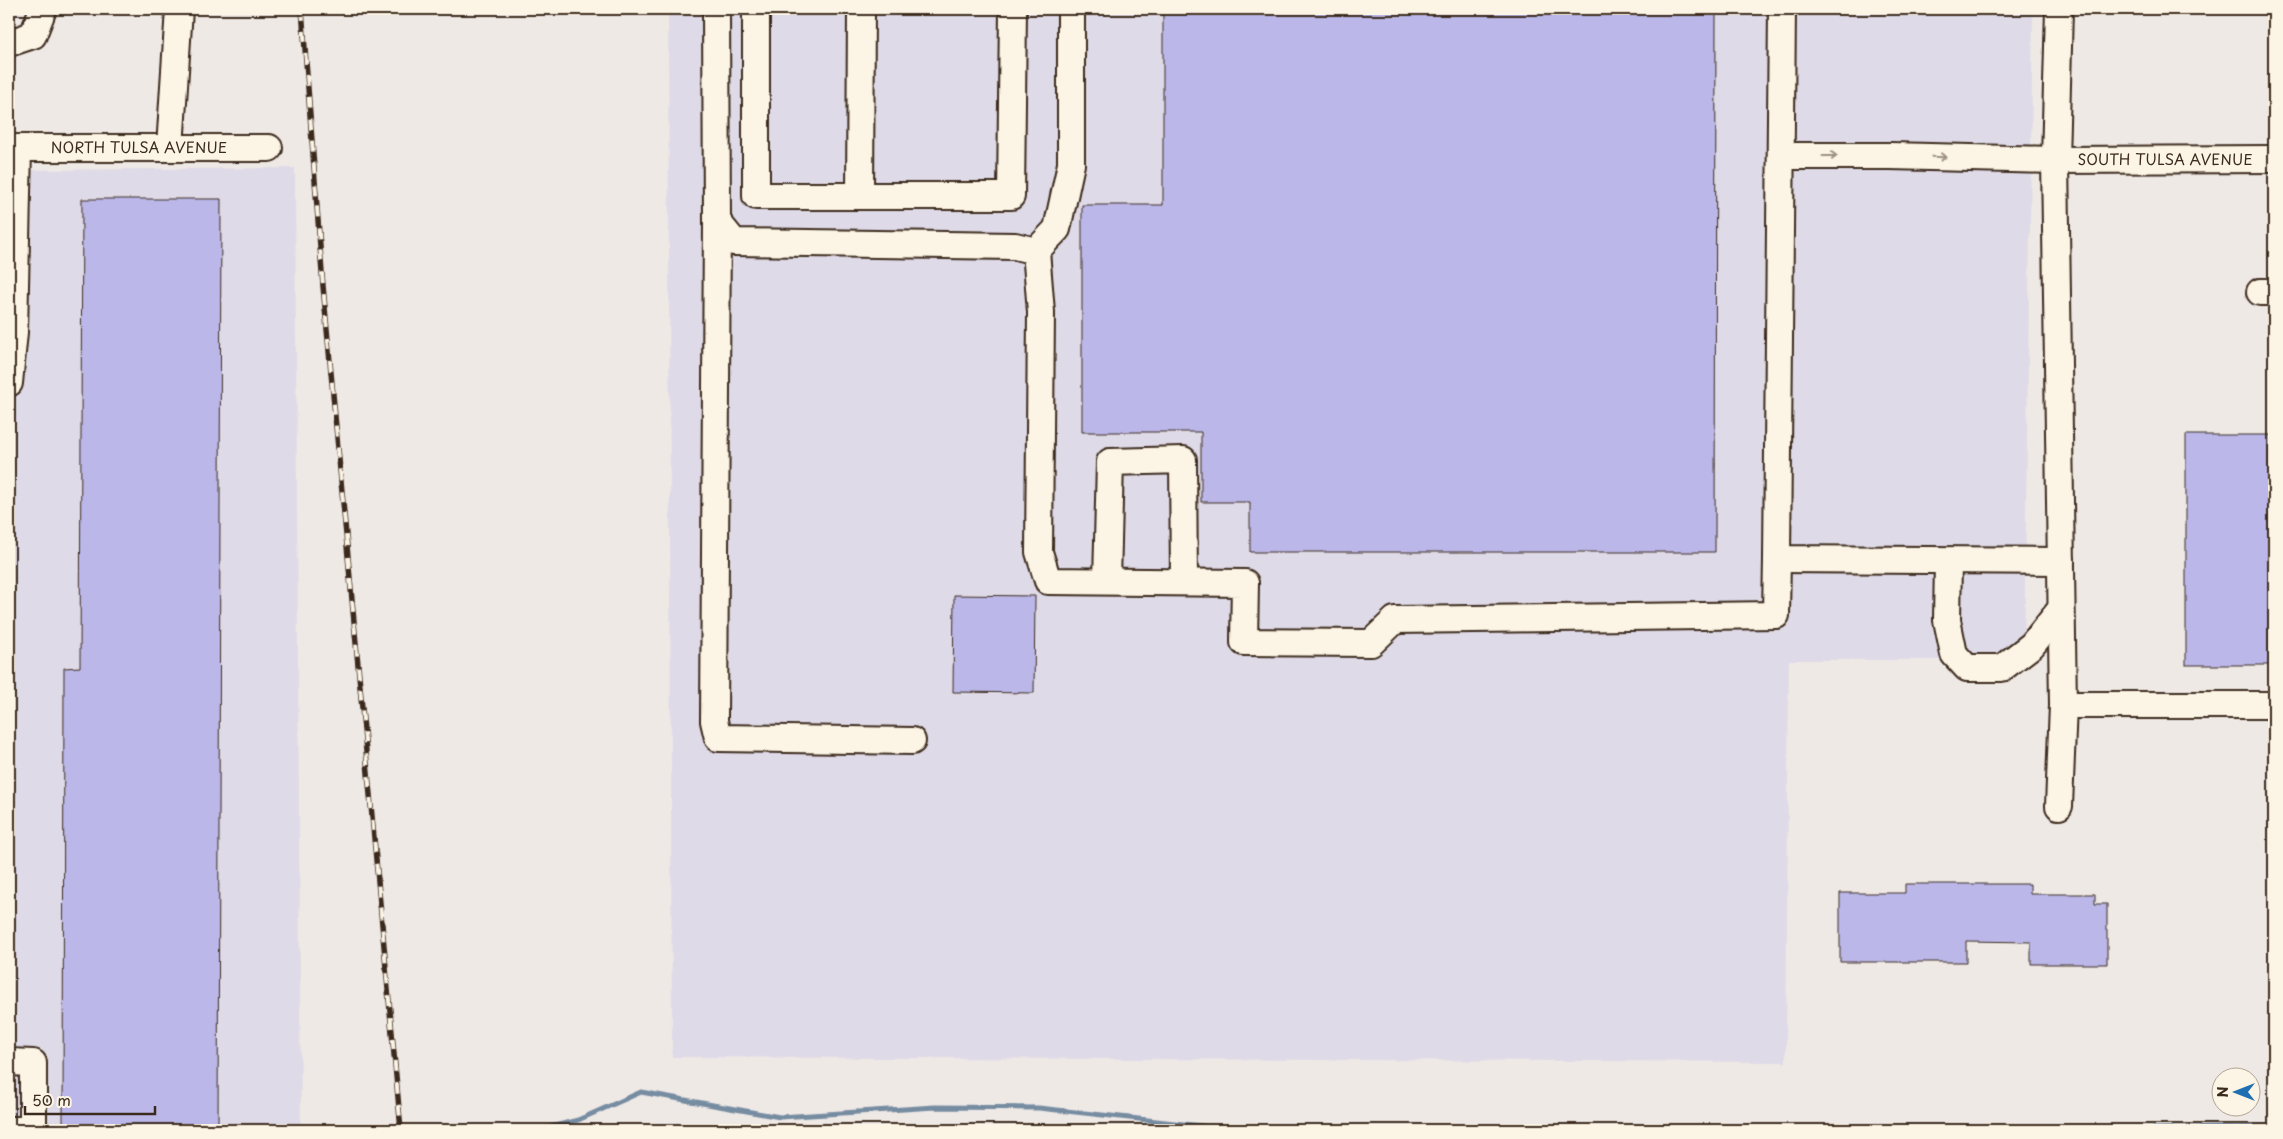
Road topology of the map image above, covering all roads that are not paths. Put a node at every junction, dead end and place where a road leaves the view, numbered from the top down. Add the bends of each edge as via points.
1 (43, 9) edge
2 (179, 9) edge
3 (716, 9) edge
4 (756, 9) edge
5 (861, 9) edge
6 (1013, 9) edge
7 (1071, 9) edge
8 (1782, 9) edge
9 (2059, 9) edge
10 (21, 39) edge
11 (13, 148) edge
12 (170, 148) junction
13 (269, 148) dead end
14 (1781, 156) junction
15 (2274, 159) edge
16 (2055, 160) junction
17 (860, 196) junction
18 (13, 204) edge
19 (717, 220) junction
20 (1036, 251) junction
21 (9, 383) edge
22 (1777, 559) junction
23 (1948, 560) junction
24 (2060, 561) junction
25 (1107, 581) junction
26 (1184, 581) junction
27 (2061, 608) junction
28 (2062, 705) junction
29 (2274, 705) edge
30 (912, 741) dead end
31 (2059, 806) dead end
32 (9, 1062) edge
33 (9, 1130) edge

1 - 10 street
2 - 12 street
3 - 19 street
4 - 17 street via 756,196
5 - 17 street
6 - 17 street via 1011,196
7 - 20 street via 1071,164 1056,229
8 - 14 street
9 - 16 street
11 - 12 street, NORTH TULSA AVENUE
11 - 18 street
12 - 13 street, NORTH TULSA AVENUE
14 -> 16 street, SOUTH TULSA AVENUE
14 - 22 street
15 - 16 street, SOUTH TULSA AVENUE
16 - 24 street
18 - 21 street via 14,332
19 - 20 street via 734,242 1015,246
19 - 30 street via 714,721 718,738
20 - 25 street via 1042,312 1039,552 1048,581
22 - 23 street
22 - 26 street via 1776,615 1395,620 1371,644 1244,642 1244,584
23 - 24 street
23 - 27 street via 1947,620 1954,654 1967,668 2002,668 2032,645
24 - 27 street
25 - 26 street
25 - 26 street via 1110,462 1183,460
27 - 28 street
28 - 29 street
28 - 31 street
32 - 33 street via 33,1063 33,1130

